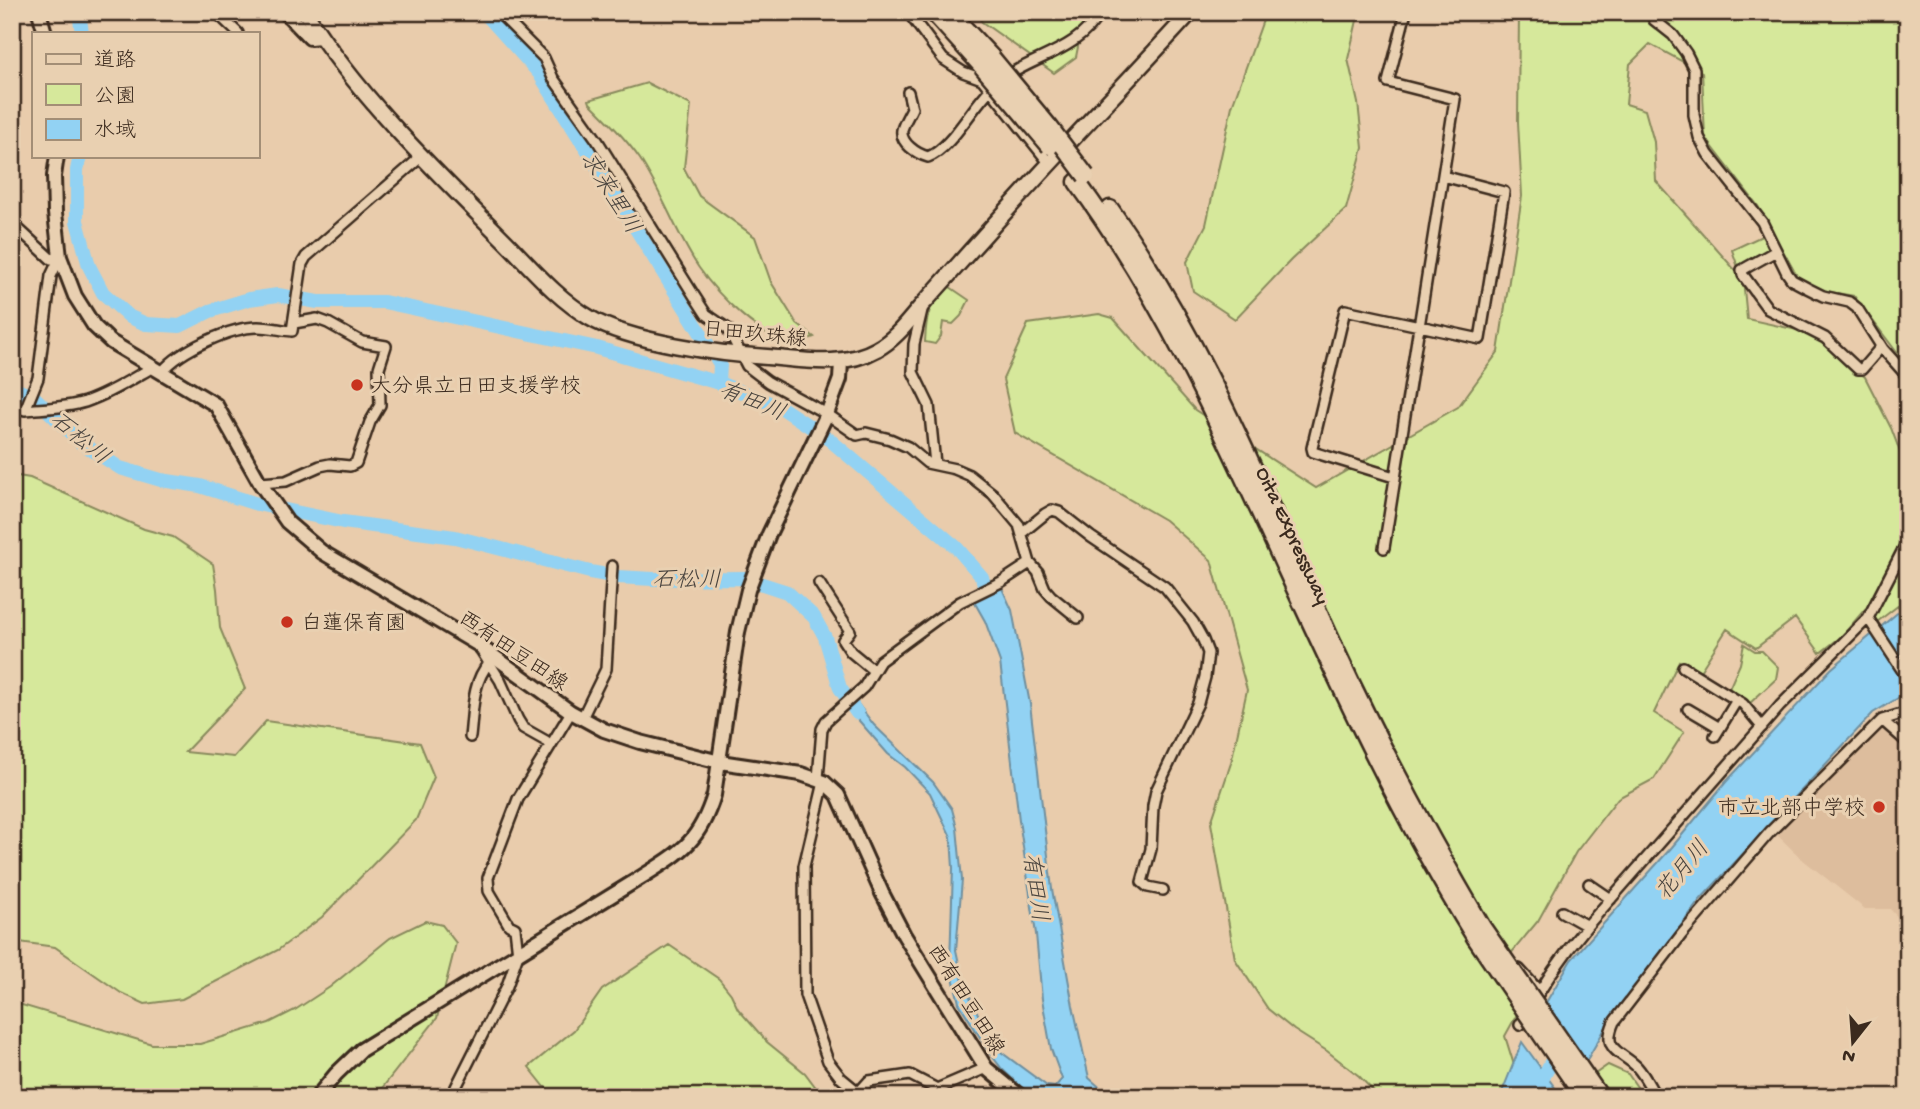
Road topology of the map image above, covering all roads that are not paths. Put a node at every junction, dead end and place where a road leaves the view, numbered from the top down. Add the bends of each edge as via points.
1 (39, 12) edge
2 (216, 12) edge
3 (285, 12) edge
4 (305, 12) edge
5 (498, 12) edge
6 (908, 12) edge
7 (933, 12) edge
8 (949, 12) edge
9 (1100, 12) edge
10 (1191, 12) edge
11 (1406, 12) edge
12 (1650, 12) edge
13 (45, 32) edge
14 (236, 32) edge
15 (320, 37) junction
16 (986, 62) junction
17 (991, 89) junction
18 (908, 92) dead end
19 (422, 156) junction
20 (57, 158) edge
21 (1050, 164) junction
22 (1443, 177) junction
23 (12, 223) edge
24 (1776, 251) junction
25 (60, 257) junction
26 (924, 303) junction
27 (295, 319) junction
28 (1419, 325) junction
29 (1881, 346) junction
30 (742, 355) junction
31 (841, 362) junction
32 (158, 369) junction
33 (1908, 377) edge
34 (12, 406) edge
35 (25, 408) junction
36 (827, 414) junction
37 (935, 464) junction
38 (1394, 477) junction
39 (262, 488) junction
40 (1023, 532) junction
41 (1908, 540) edge
42 (1384, 548) dead end
43 (1030, 563) junction
44 (612, 566) dead end
45 (819, 583) dead end
46 (1078, 618) dead end
47 (1868, 618) junction
48 (477, 644) junction
49 (489, 663) junction
50 (1683, 667) dead end
51 (874, 671) junction
52 (1908, 679) edge
53 (1737, 700) junction
54 (1688, 709) dead end
55 (1908, 712) edge
56 (576, 715) junction
57 (1882, 720) junction
58 (1762, 727) junction
59 (470, 737) dead end
60 (1908, 743) edge
61 (549, 746) junction
62 (720, 762) junction
63 (821, 780) junction
64 (1589, 884) dead end
65 (1163, 890) dead end
66 (1611, 899) junction
67 (1562, 912) dead end
68 (1587, 926) junction
69 (1479, 932) junction
70 (517, 954) junction
71 (1518, 967) dead end
72 (1539, 991) junction
73 (1520, 1025) dead end
74 (986, 1068) junction
75 (862, 1094) edge
76 (317, 1097) edge
77 (451, 1097) edge
78 (1021, 1097) edge
79 (1584, 1097) edge
80 (1600, 1097) edge
81 (1656, 1097) edge

1 - 13 main road
2 - 14 street
3 - 15 main road via 310,38
4 - 15 main road, 日田玖珠線
5 - 30 street via 544,58 706,314 728,329
6 - 17 street via 943,59 982,79
7 - 16 highway, Oita Expressway
8 - 16 highway, Oita Expressway
9 - 17 street via 1071,43 1023,65
10 - 21 main road, 日田玖珠線
11 - 22 street via 1388,82 1455,99
12 - 24 street via 1673,35 1694,69 1699,137 1752,207
15 - 19 main road, 日田玖珠線
16 - 69 highway, Oita Expressway, bridge via 1082,179 1148,291 1242,471 1369,747 1436,874
17 - 18 street via 945,145 928,157 902,135 912,108
17 - 21 street
19 - 27 street via 306,257
19 - 30 main road, 日田玖珠線 via 551,287 591,319 652,339
20 - 25 main road, 西有田豆田線
21 - 26 main road, 日田玖珠線
22 - 28 street
22 - 28 street via 1504,192 1485,317 1480,339
23 - 25 street via 51,259
24 - 29 street via 1792,280 1857,308
24 - 29 street via 1742,270 1768,309 1825,338 1858,369
25 - 32 main road, 西有田豆田線 via 71,288 94,326 104,337
25 - 35 street via 51,276 38,378
26 - 31 main road, 日田玖珠線 via 879,349
26 - 37 street via 913,372 929,405
27 - 32 street via 292,331 257,327 231,331
27 - 39 street via 317,319 362,342 386,346 379,368 380,405 356,463 320,466
28 - 38 street
28 - 38 street via 1345,310 1312,448
29 - 33 street
30 - 31 main road, 日田玖珠線
30 - 36 street via 747,366 768,382
31 - 36 main road
32 - 35 street via 86,402 61,408
32 - 39 main road, 西有田豆田線 via 216,405
34 - 35 street
36 - 37 street via 857,435 890,439
36 - 62 main road via 769,534 748,590
37 - 40 street via 969,475 993,494
38 - 42 street
39 - 48 main road, 西有田豆田線 via 307,540
40 - 43 street
40 - 65 street via 1052,510 1059,512 1165,587 1203,640 1208,653 1198,703 1153,806 1151,849 1142,882
41 - 47 street
43 - 46 street via 1051,596
43 - 51 street via 960,602 880,661
44 - 56 street via 606,669
45 - 51 street via 850,631 843,640
47 - 52 street
47 - 58 street
48 - 49 street
48 - 56 main road, 西有田豆田線
49 - 59 street via 478,681
49 - 61 street via 517,720
50 - 53 street
51 - 63 street via 822,729
53 - 54 street via 1717,732
53 - 58 street
55 - 57 street
56 - 61 street
56 - 62 main road, 西有田豆田線 via 640,742
57 - 60 street
57 - 81 street via 1744,860 1614,1022 1609,1039 1613,1049 1637,1067
58 - 66 street
61 - 70 street via 518,799 488,878 489,891 515,928
62 - 63 main road, 西有田豆田線
62 - 70 main road via 706,819 692,842
63 - 74 main road, 西有田豆田線 via 838,795 904,935
63 - 75 street via 804,866 805,995 828,1061
64 - 66 street
66 - 68 street
67 - 68 street
68 - 72 street
69 - 79 highway, Oita Expressway, bridge
69 - 80 highway, Oita Expressway, bridge
70 - 76 main road via 361,1050
70 - 77 street via 507,986
71 - 72 street
72 - 73 street
74 - 75 street via 937,1089 910,1076 869,1081
74 - 78 main road, 西有田豆田線

